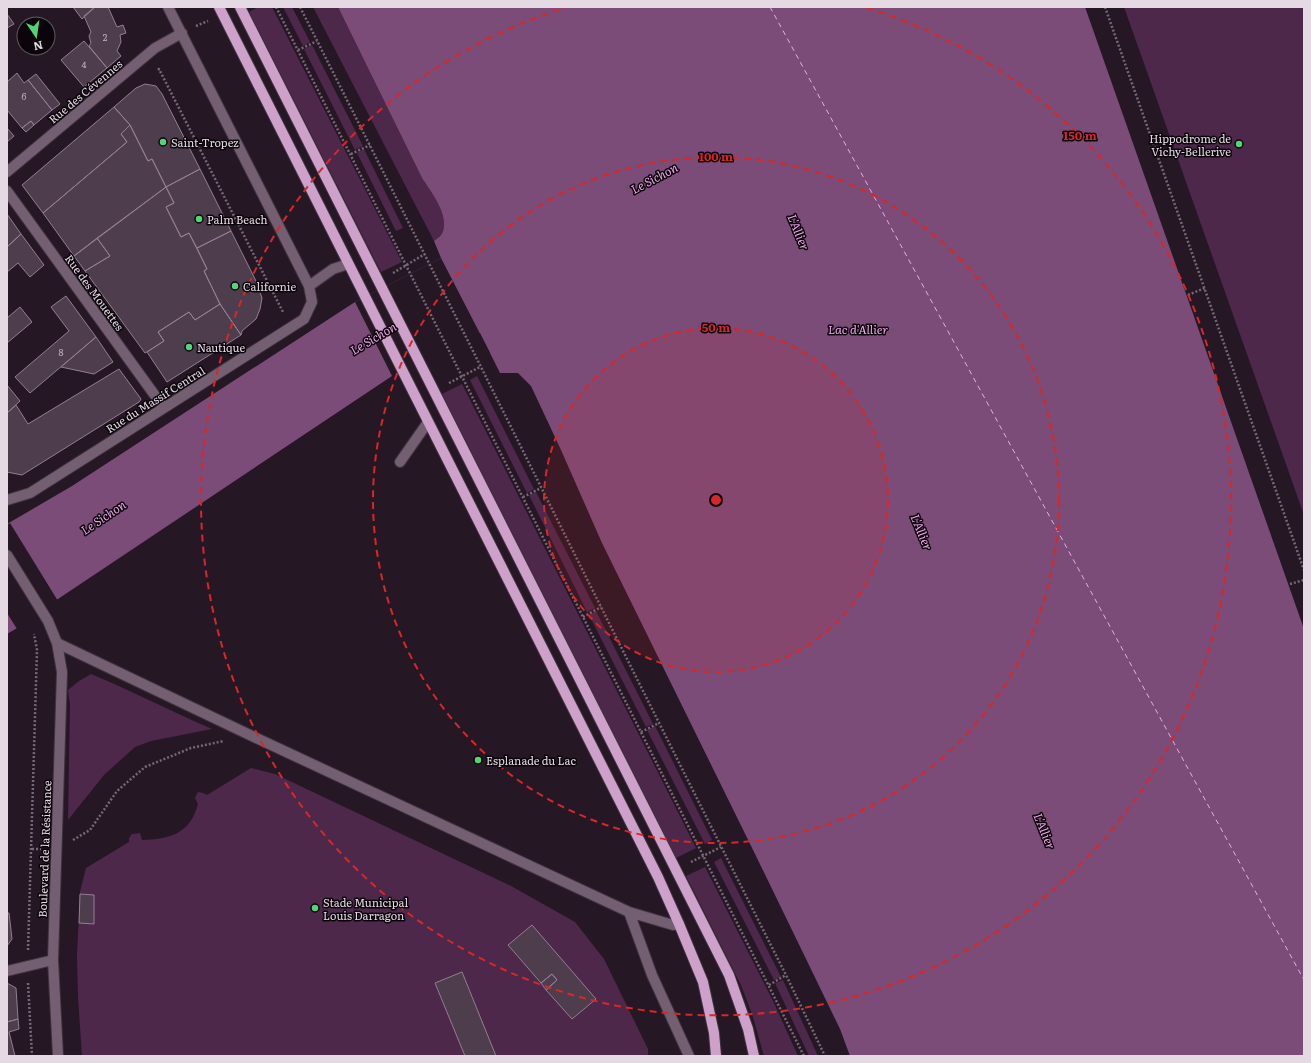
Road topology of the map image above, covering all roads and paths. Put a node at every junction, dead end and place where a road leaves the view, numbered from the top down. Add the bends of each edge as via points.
1 (168, 7) edge
2 (240, 7) edge
3 (276, 7) edge
4 (300, 7) edge
5 (1105, 7) edge
6 (221, 10) edge
7 (182, 34) junction
8 (317, 41) junction
9 (298, 50) junction
10 (154, 72) dead end
11 (370, 145) junction
12 (351, 154) junction
13 (7, 172) edge
14 (7, 191) edge
15 (348, 264) junction
16 (309, 286) junction
17 (1205, 288) junction
18 (1188, 294) dead end
19 (285, 318) dead end
20 (164, 408) junction
21 (428, 422) junction
22 (400, 462) dead end
23 (541, 488) junction
24 (523, 497) junction
25 (7, 500) edge
26 (7, 555) edge
27 (1304, 570) edge
28 (1304, 580) edge
29 (1290, 584) dead end
30 (601, 607) junction
31 (583, 616) junction
32 (33, 630) dead end
33 (57, 643) junction
34 (659, 723) junction
35 (641, 732) junction
36 (252, 736) junction
37 (32, 849) junction
38 (56, 850) junction
39 (629, 912) junction
40 (679, 924) junction
41 (53, 960) junction
42 (28, 966) junction
43 (7, 971) edge
44 (786, 975) junction
45 (769, 985) junction
46 (32, 1056) edge
47 (58, 1056) edge
48 (689, 1056) edge
49 (716, 1056) edge
50 (754, 1056) edge
51 (804, 1056) edge
52 (825, 1056) edge

1 - 7 street
2 - 50 main road via 729,975 748,1029
3 - 9 path
4 - 8 path
5 - 17 path
6 - 7 path
6 - 15 main road
7 - 13 street, Rue des Cévennes via 155,48
7 - 16 street
8 - 9 path
8 - 11 path
9 - 12 path
10 - 19 path via 160,69
11 - 12 path
11 - 23 path
12 - 24 path
14 - 20 street, Rue des Mouettes
15 - 16 street via 333,269
15 - 21 main road
16 - 20 street, Rue du Massif Central via 312,302 304,319
17 - 18 path
17 - 27 path
20 - 25 street, Rue du Massif Central via 30,493
21 - 22 street
21 - 40 main road via 591,743
23 - 24 path
23 - 30 path
24 - 31 path
26 - 33 street, Boulevard de la Résistance via 48,621
28 - 29 path
30 - 31 path
30 - 34 path
31 - 35 path
32 - 37 path via 37,650
33 - 36 street
33 - 38 street, Boulevard de la Résistance via 62,672
34 - 35 path
34 - 44 path
35 - 45 path
36 - 38 path via 190,748 145,767 117,791 90,830
36 - 39 street
37 - 38 path
37 - 42 path
38 - 41 street, Boulevard de la Résistance
39 - 40 street via 673,925
39 - 48 street via 652,975
40 - 49 main road via 703,982 714,1033
41 - 42 street
41 - 47 street, Boulevard de la Résistance
42 - 43 street
42 - 46 path via 27,996
44 - 45 path
44 - 52 path
45 - 51 path

